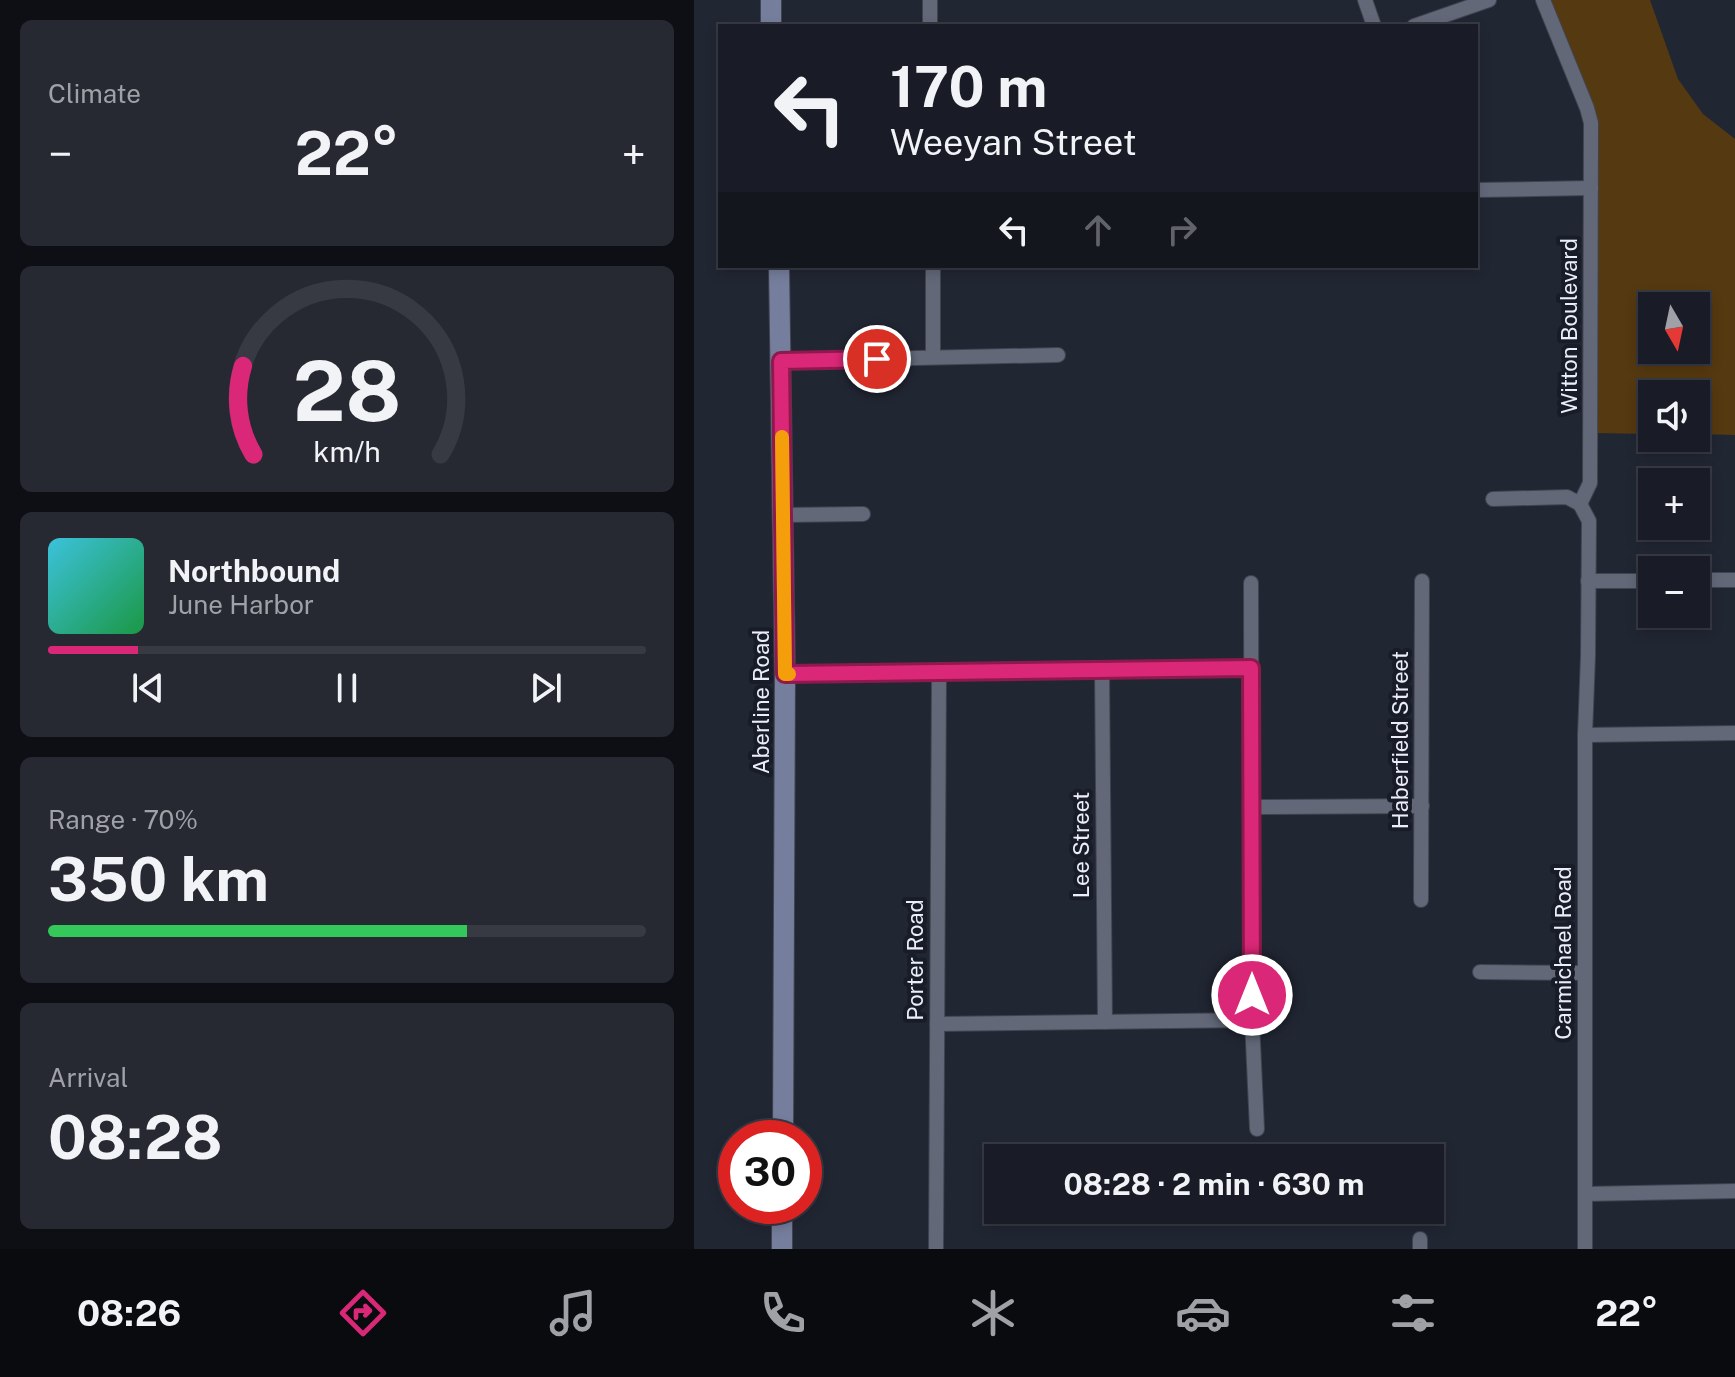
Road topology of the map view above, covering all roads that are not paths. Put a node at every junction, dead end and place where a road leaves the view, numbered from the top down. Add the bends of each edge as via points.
1 (771, 0) edge
2 (930, 0) edge
3 (1365, 0) edge
4 (1489, 0) edge
5 (1543, 0) edge
6 (771, 24) edge
7 (930, 24) edge
8 (1373, 24) edge
9 (1420, 24) edge
10 (1591, 188) junction
11 (1478, 190) edge
12 (779, 268) edge
13 (933, 268) edge
14 (1058, 355) dead end
15 (933, 357) junction
16 (781, 361) junction
17 (1493, 499) dead end
18 (1580, 504) junction
19 (863, 514) dead end
20 (783, 515) junction
21 (1710, 580) edge
22 (1735, 580) edge
23 (1422, 581) dead end
24 (1588, 581) junction
25 (1638, 581) edge
26 (1251, 583) dead end
27 (1588, 656) joint
28 (1102, 668) junction
29 (1251, 668) junction
30 (939, 671) junction
31 (785, 674) junction
32 (1735, 733) edge
33 (1585, 735) junction
34 (1422, 806) junction
35 (1252, 807) junction
36 (1421, 900) dead end
37 (1480, 972) dead end
38 (1585, 973) junction
39 (1252, 1020) junction
40 (1105, 1022) junction
41 (937, 1024) junction
42 (783, 1120) edge
43 (1257, 1129) dead end
44 (1735, 1191) edge
45 (1585, 1194) junction
46 (782, 1224) edge
47 (782, 1249) edge
48 (936, 1249) edge
49 (1585, 1249) edge

1 - 6 street
2 - 7 street
3 - 8 street
4 - 9 street
5 - 10 street, Witton Boulevard via 1591,123
10 - 11 street
10 - 18 street, Witton Boulevard via 1590,483
12 - 16 street, Aberline Road
13 - 15 street
14 - 15 street
15 - 16 street
16 - 20 street, Aberline Road
17 - 18 street via 1567,497
18 - 24 street, Witton Boulevard via 1589,521
19 - 20 street
20 - 31 street, Aberline Road
21 - 22 street
23 - 34 street, Haberfield Street
24 - 25 street
24 - 27 street, Witton Boulevard
26 - 29 street
27 - 33 street, Carmichael Road
28 - 29 street
28 - 30 street
28 - 40 street, Lee Street
29 - 35 street
30 - 31 street
30 - 41 street, Porter Road
31 - 42 street, Aberline Road
32 - 33 street
33 - 38 street, Carmichael Road
34 - 35 street
34 - 36 street, Haberfield Street
35 - 39 street
37 - 38 street
38 - 45 street, Carmichael Road
39 - 40 street
39 - 43 street
40 - 41 street
41 - 48 street, Porter Road
44 - 45 street
45 - 49 street, Carmichael Road
46 - 47 street

